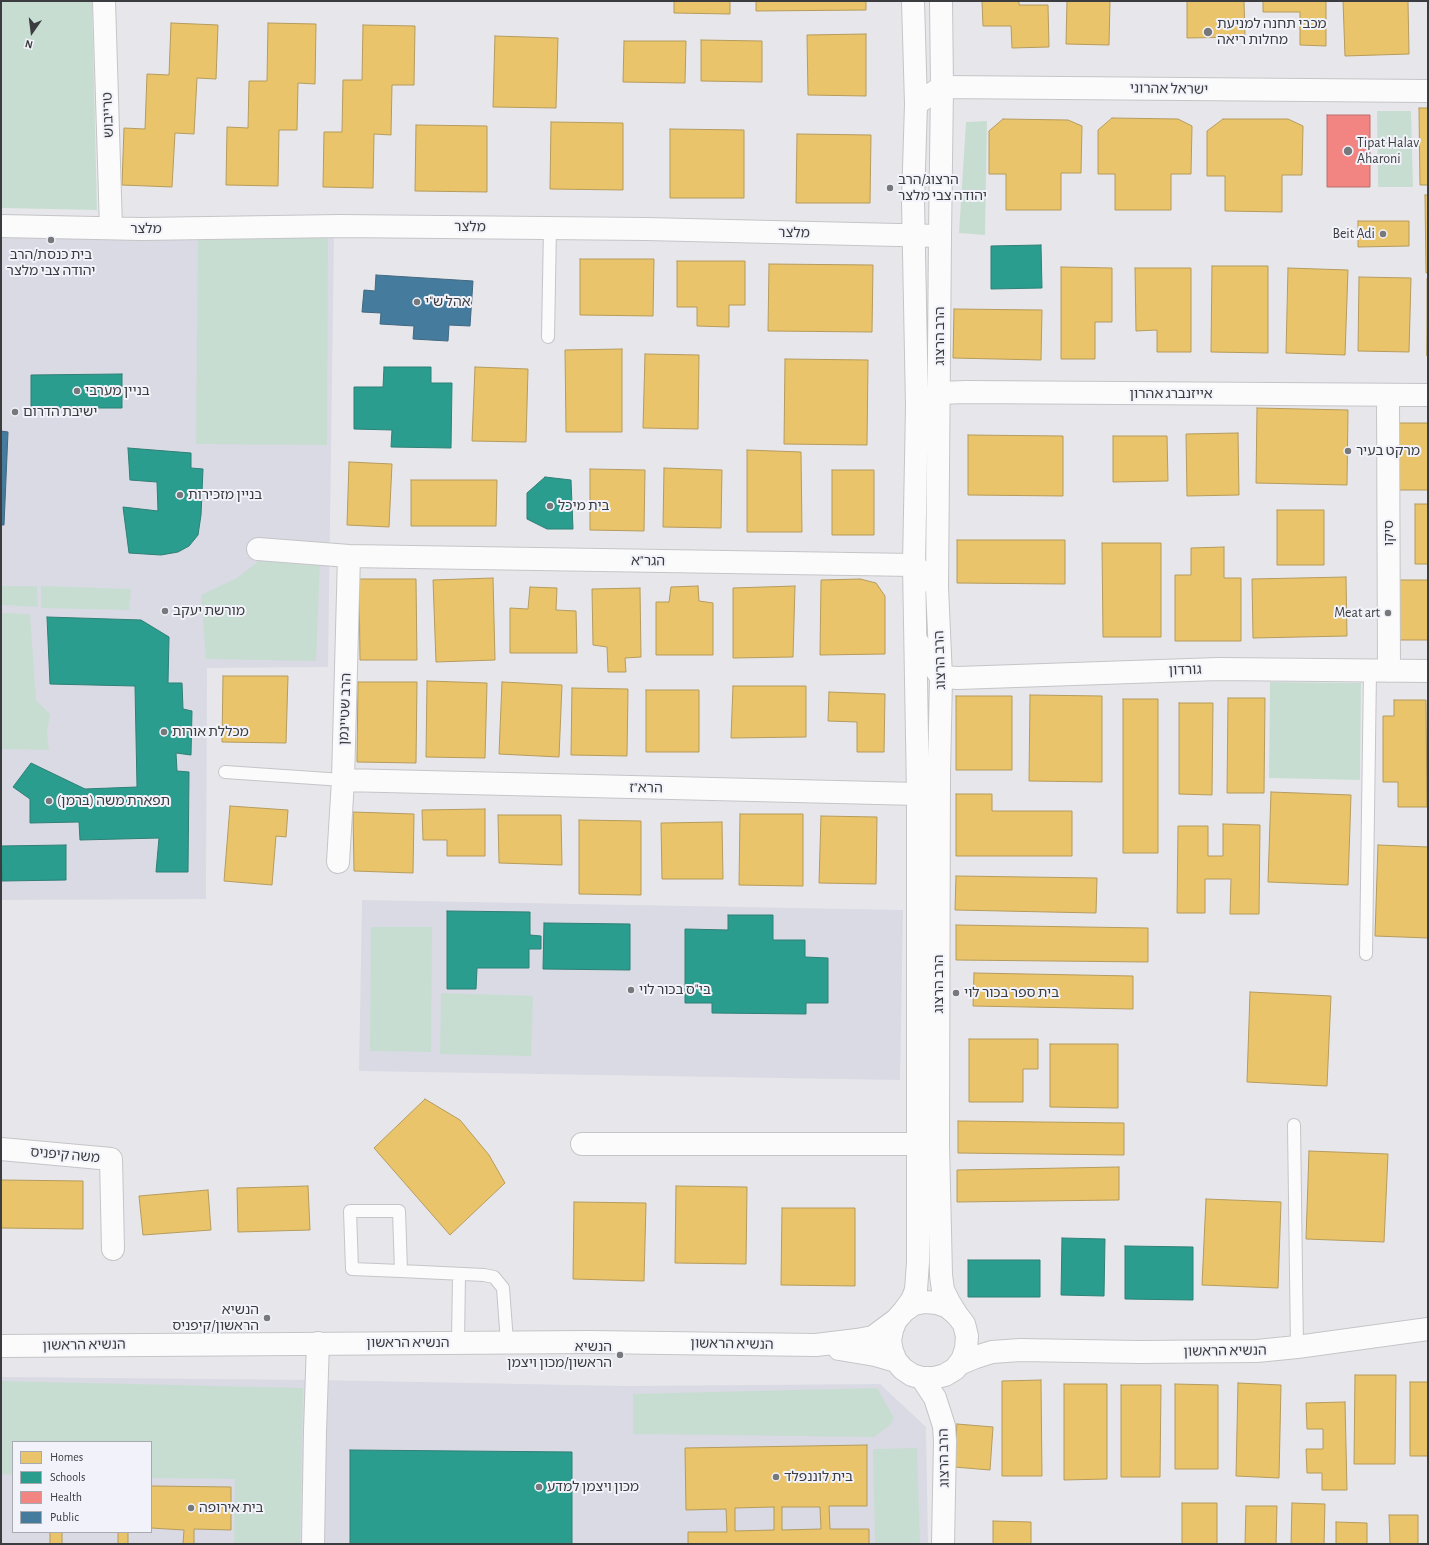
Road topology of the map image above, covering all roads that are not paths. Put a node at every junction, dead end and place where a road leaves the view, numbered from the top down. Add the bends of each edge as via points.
1 (104, 1) edge
2 (914, 1) edge
3 (941, 1) edge
4 (942, 86) junction
5 (1428, 91) edge
6 (916, 104) junction
7 (1, 226) edge
8 (111, 228) junction
9 (550, 228) junction
10 (914, 235) junction
11 (940, 236) junction
12 (548, 336) dead end
13 (940, 393) junction
14 (1428, 395) edge
15 (1388, 396) junction
16 (917, 406) junction
17 (258, 549) dead end
18 (349, 556) junction
19 (914, 565) junction
20 (937, 587) junction
21 (916, 640) junction
22 (1379, 671) junction
23 (1428, 671) edge
24 (941, 677) junction
25 (225, 772) dead end
26 (940, 773) junction
27 (343, 780) junction
28 (918, 794) junction
29 (338, 862) dead end
30 (1366, 954) dead end
31 (1294, 1125) dead end
32 (582, 1144) dead end
33 (917, 1144) junction
34 (1, 1149) edge
35 (113, 1249) dead end
36 (401, 1271) junction
37 (459, 1274) junction
38 (900, 1315) junction
39 (961, 1320) junction
40 (1428, 1329) edge
41 (458, 1342) junction
42 (508, 1342) junction
43 (318, 1343) junction
44 (816, 1345) junction
45 (1, 1346) edge
46 (1297, 1348) junction
47 (1020, 1350) junction
48 (896, 1361) junction
49 (959, 1364) junction
50 (922, 1378) junction
51 (314, 1544) edge
52 (943, 1544) edge

1 - 8 street, טרייבוש
2 - 6 street, הרב הרצוג
3 - 4 street, הרב הרצוג
4 - 5 street, ישראל אהרוני
4 - 6 street
4 - 11 street, הרב הרצוג
6 - 10 street, הרב הרצוג
7 - 8 street, מלצר
8 - 9 street, מלצר
9 - 10 street, מלצר
9 - 12 lane
10 - 11 street, מלצר
10 - 16 street, הרב הרצוג
11 - 13 street, הרב הרצוג
13 - 15 street, אייזנברג אהרון
13 - 16 street, אייזנברג אהרון
13 - 20 street, הרב הרצוג
14 - 15 street, אייזנברג אהרון
15 - 22 street, סיקו
16 - 19 street, הרב הרצוג
17 - 18 street, הגר"א
18 - 19 street, הגר"א
18 - 27 street, הרב שטיינמן
19 - 20 street
19 - 21 street, הרב הרצוג
20 - 24 street, הרב הרצוג
21 - 24 street
21 - 28 street, הרב הרצוג
22 - 23 street, גורדון
22 - 24 street, גורדון via 1218,669
22 - 30 lane
24 - 26 street, הרב הרצוג
25 - 27 lane
26 - 28 street
26 - 39 street, הרב הרצוג via 938,1144 941,1275 943,1290
27 - 28 street, הרא"ז
27 - 29 street, הרב שטיינמן
28 - 33 street, הרב הרצוג
31 - 46 lane
32 - 33 street
33 - 38 street, הרב הרצוג via 918,1278 912,1300
34 - 35 street, משה קיפניס via 111,1160
36 - 36 lane via 352,1269 350,1211 399,1211
36 - 37 lane
37 - 41 lane
37 - 42 lane via 494,1277 503,1288
38 - 39 street, הנשיא הראשון via 914,1304 926,1302 948,1307
38 - 44 street, הנשיא הראשון via 873,1337
38 - 48 street via 892,1330 890,1341
39 - 47 street, הנשיא הראשון via 989,1340
39 - 49 street via 967,1336 966,1349
40 - 46 street, הנשיא הראשון
41 - 42 street, הנשיא הראשון
41 - 43 street, הנשיא הראשון
42 - 44 street, הנשיא הראשון
43 - 45 street, הנשיא הראשון
43 - 51 street
44 - 48 street, הנשיא הראשון
46 - 47 street, הנשיא הראשון via 1140,1352
47 - 49 street, הנשיא הראשון via 992,1352
48 - 50 street, הנשיא הראשון via 912,1375
49 - 50 street, הנשיא הראשון via 945,1375
50 - 52 street, הרב הרצוג via 935,1398 944,1426

